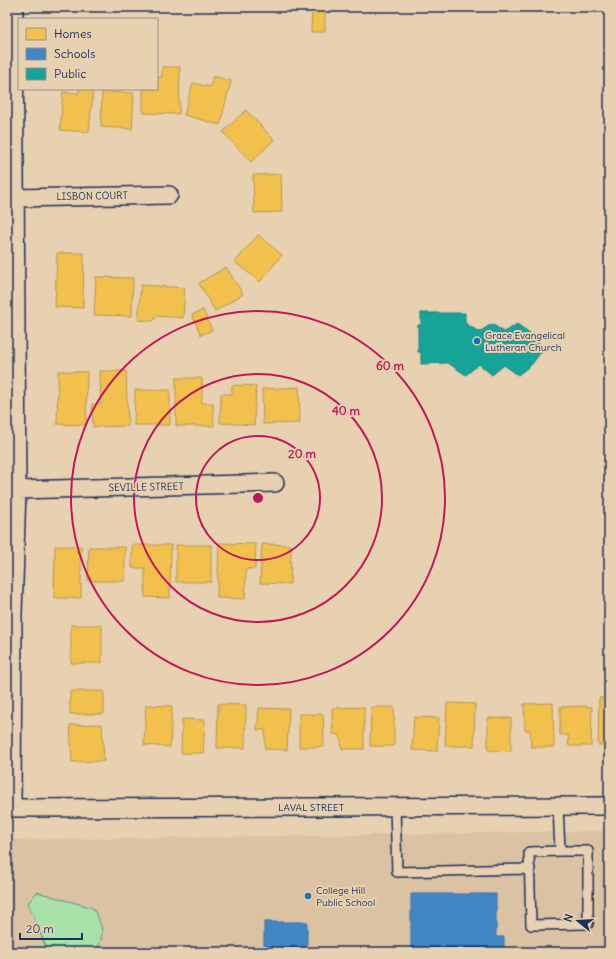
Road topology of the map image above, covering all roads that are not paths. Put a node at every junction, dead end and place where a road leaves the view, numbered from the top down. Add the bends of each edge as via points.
1 (14, 7) edge
2 (169, 195) dead end
3 (15, 198) junction
4 (275, 484) dead end
5 (17, 490) junction
6 (558, 806) junction
7 (609, 806) edge
8 (395, 807) junction
9 (10, 808) edge
10 (560, 851) junction
11 (530, 869) junction

1 - 3 street
2 - 3 street, LISBON COURT
3 - 5 street
4 - 5 street, SEVILLE STREET
5 - 9 street
6 - 7 street, LAVAL STREET
6 - 8 street, LAVAL STREET
6 - 10 lane
8 - 9 street, LAVAL STREET
8 - 11 lane via 397,872
10 - 11 lane via 529,852
10 - 11 lane via 588,851 588,924 531,925

